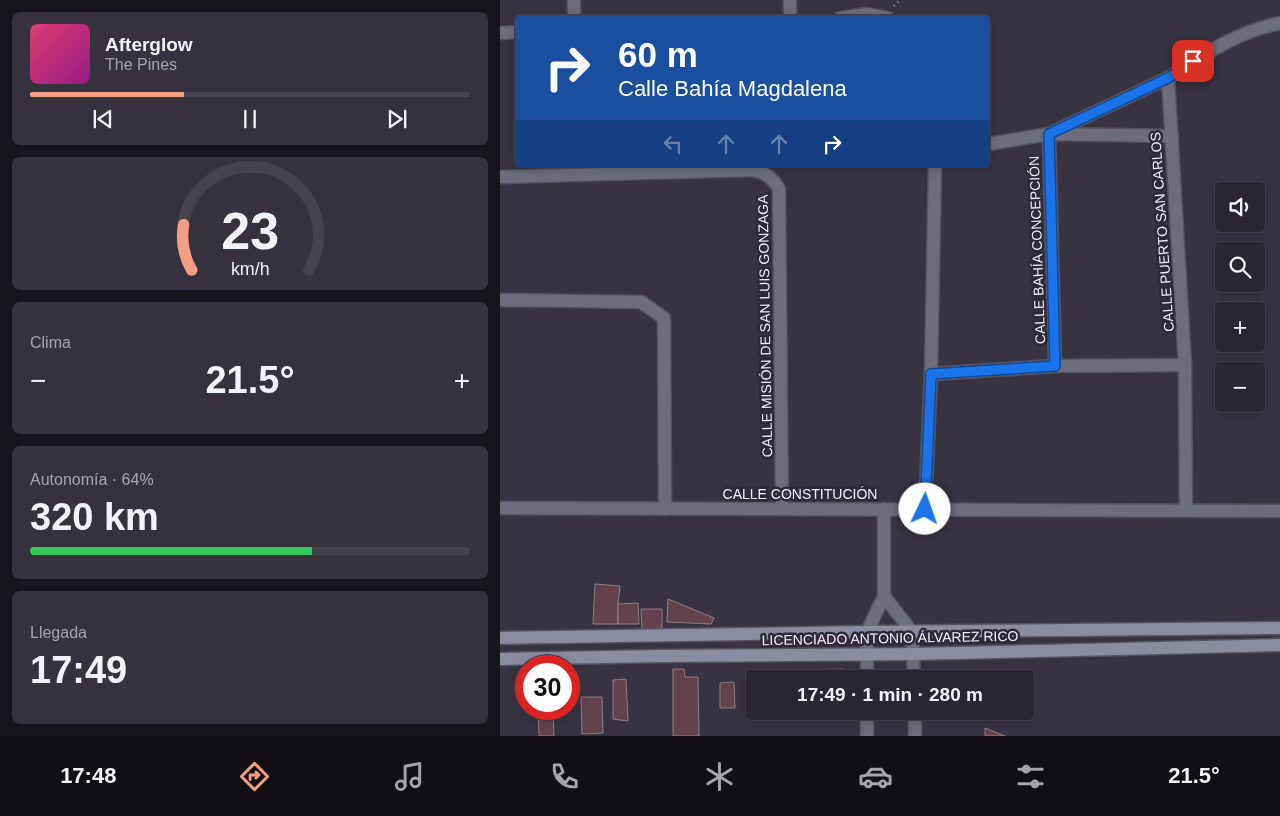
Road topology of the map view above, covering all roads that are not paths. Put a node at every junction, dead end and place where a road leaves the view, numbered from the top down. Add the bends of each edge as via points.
1 (574, 0) edge
2 (790, 0) edge
3 (574, 15) edge
4 (790, 15) edge
5 (860, 15) edge
6 (874, 15) edge
7 (1280, 23) edge
8 (515, 32) edge
9 (500, 33) edge
10 (1168, 78) junction
11 (1049, 134) junction
12 (1172, 136) junction
13 (990, 144) edge
14 (935, 167) edge
15 (500, 177) edge
16 (500, 300) edge
17 (1186, 365) junction
18 (1055, 366) junction
19 (931, 374) junction
20 (500, 508) edge
21 (665, 509) junction
22 (782, 509) junction
23 (925, 509) junction
24 (884, 510) junction
25 (1186, 510) junction
26 (1280, 510) edge
27 (884, 596) junction
28 (1280, 628) edge
29 (867, 632) junction
30 (912, 632) junction
31 (500, 638) edge
32 (1280, 645) edge
33 (867, 654) junction
34 (913, 654) junction
35 (500, 659) edge
36 (867, 670) edge
37 (914, 670) edge
38 (867, 720) edge
39 (915, 720) edge
40 (867, 736) edge
41 (915, 736) edge

1 - 3 street
2 - 4 street
5 - 6 street
7 - 10 street via 1264,26 1218,45
8 - 9 street
10 - 11 street
10 - 12 street, CALLE PUERTO SAN CARLOS
11 - 12 street
11 - 13 street
11 - 18 street, CALLE BAHÍA CONCEPCIÓN
12 - 17 street, CALLE PUERTO SAN CARLOS
14 - 19 street
15 - 22 street, CALLE MISIÓN DE SAN LUIS GONZAGA via 752,170 764,172 773,179 779,189
16 - 21 street via 641,302 664,318
17 - 18 street
17 - 25 street, CALLE PUERTO SAN CARLOS
18 - 19 street
19 - 23 street
20 - 21 street, CALLE CONSTITUCIÓN
21 - 22 street, CALLE CONSTITUCIÓN
22 - 24 street, CALLE CONSTITUCIÓN
23 - 24 street, CALLE CONSTITUCIÓN
23 - 25 street, CALLE CONSTITUCIÓN
24 - 27 street
25 - 26 street, CALLE CONSTITUCIÓN
27 - 29 street
27 - 30 street
28 - 30 main road, LICENCIADO ANTONIO ÁLVAREZ RICO
29 - 30 main road, LICENCIADO ANTONIO ÁLVAREZ RICO
29 - 31 main road, LICENCIADO ANTONIO ÁLVAREZ RICO
29 - 33 street
30 - 34 street
32 - 34 main road, LICENCIADO ANTONIO ÁLVAREZ RICO
33 - 34 main road, LICENCIADO ANTONIO ÁLVAREZ RICO
33 - 35 main road, LICENCIADO ANTONIO ÁLVAREZ RICO
33 - 36 street
34 - 37 street
38 - 40 street
39 - 41 street

